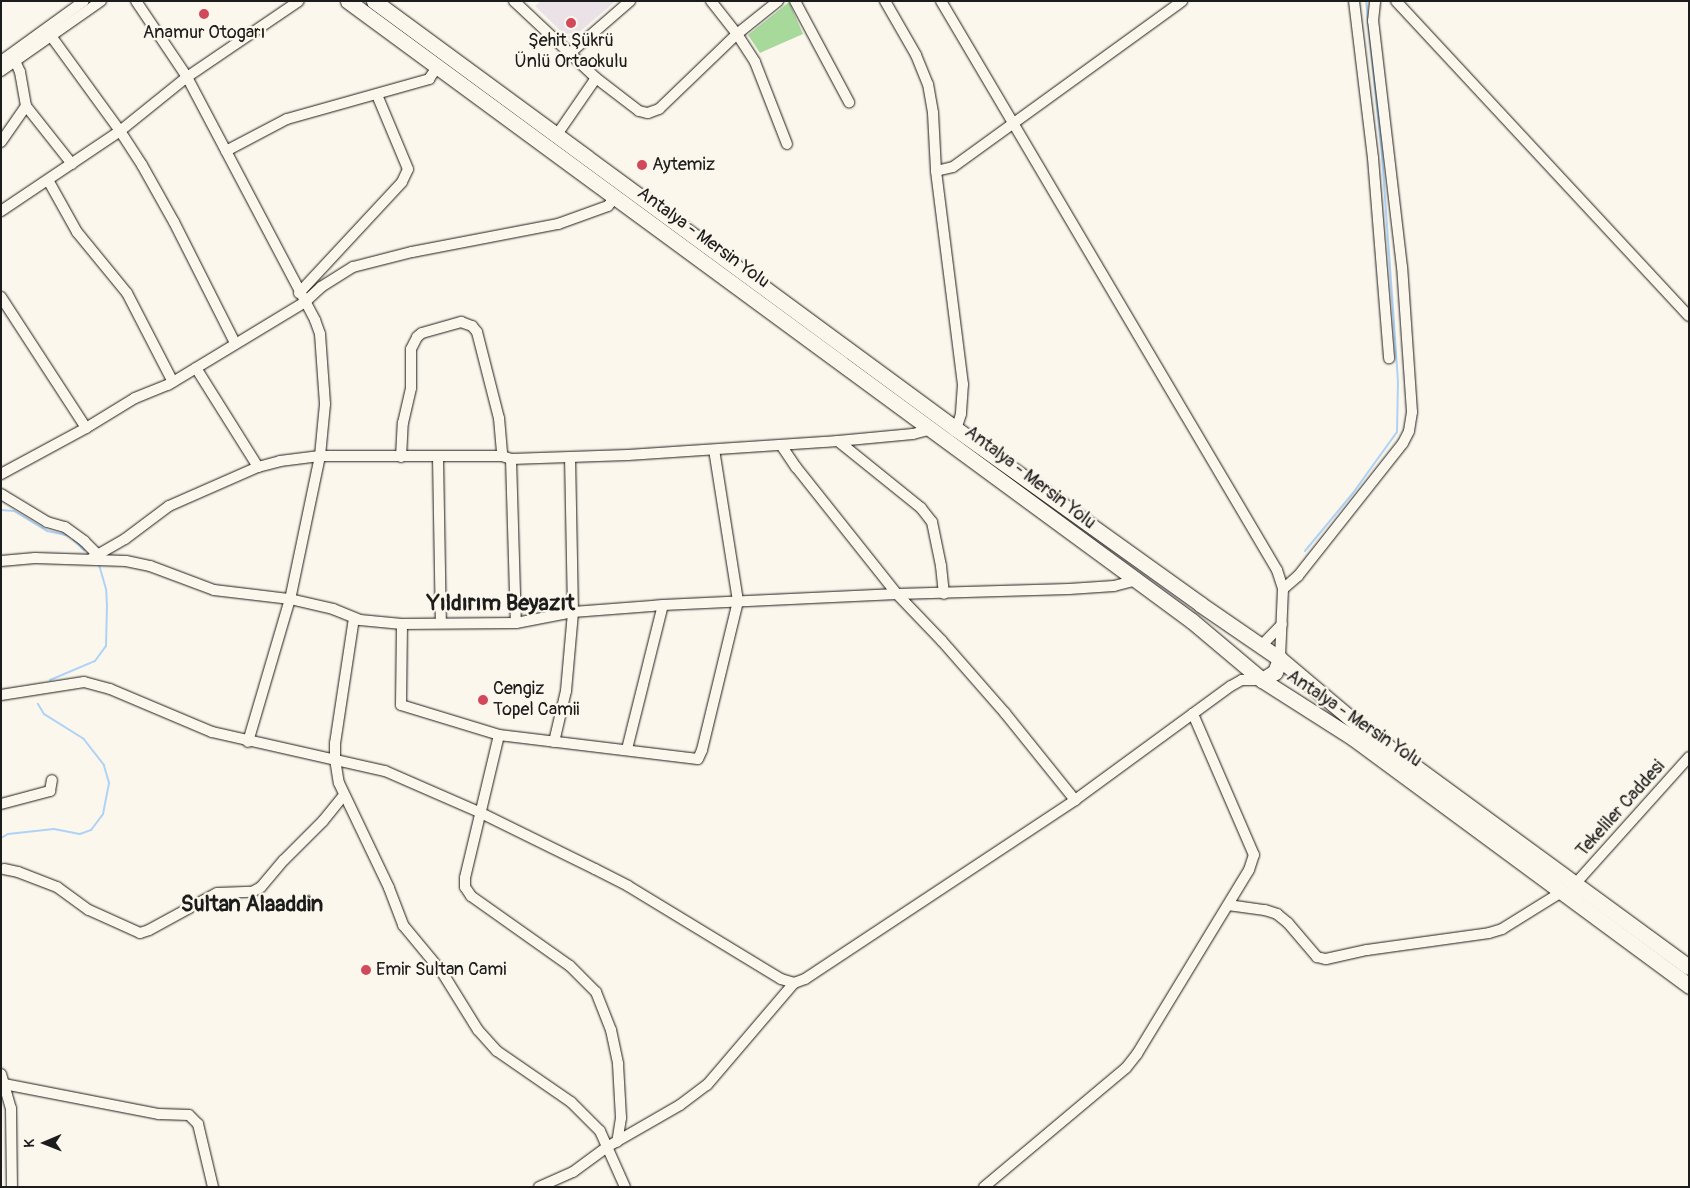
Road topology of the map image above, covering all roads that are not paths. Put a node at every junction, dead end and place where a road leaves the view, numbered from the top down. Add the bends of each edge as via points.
1 (84, 1) edge
2 (101, 1) edge
3 (136, 1) edge
4 (299, 1) edge
5 (348, 1) edge
6 (374, 1) edge
7 (514, 1) edge
8 (630, 1) edge
9 (711, 1) edge
10 (778, 1) edge
11 (795, 1) edge
12 (885, 1) edge
13 (941, 1) edge
14 (1182, 1) edge
15 (1354, 1) edge
16 (1375, 1) edge
17 (1396, 1) edge
18 (737, 34) junction
19 (51, 36) junction
20 (569, 54) junction
21 (1, 61) edge
22 (15, 61) junction
23 (437, 67) junction
24 (1, 71) edge
25 (187, 77) junction
26 (596, 78) junction
27 (377, 95) junction
28 (849, 102) dead end
29 (26, 106) junction
30 (1012, 123) junction
31 (120, 131) junction
32 (556, 136) junction
33 (1, 142) edge
34 (787, 144) dead end
35 (226, 151) junction
36 (72, 164) junction
37 (936, 171) junction
38 (48, 180) junction
39 (614, 197) junction
40 (1, 211) edge
41 (299, 293) junction
42 (1, 297) edge
43 (305, 302) junction
44 (1689, 316) edge
45 (235, 343) junction
46 (1389, 358) dead end
47 (196, 368) junction
48 (173, 382) junction
49 (86, 428) junction
50 (932, 429) junction
51 (956, 429) junction
52 (838, 441) junction
53 (781, 445) junction
54 (714, 450) junction
55 (320, 456) junction
56 (401, 457) junction
57 (438, 457) junction
58 (506, 457) junction
59 (570, 457) junction
60 (258, 467) junction
61 (1, 474) edge
62 (1, 494) edge
63 (95, 556) junction
64 (1, 561) edge
65 (1136, 580) junction
66 (1283, 589) junction
67 (897, 594) junction
68 (944, 594) junction
69 (290, 599) junction
70 (738, 601) junction
71 (662, 605) junction
72 (573, 612) junction
73 (354, 618) junction
74 (441, 623) junction
75 (516, 623) junction
76 (402, 624) junction
77 (1282, 624) junction
78 (1261, 646) junction
79 (1280, 658) junction
80 (1243, 664) junction
81 (1262, 680) junction
82 (1231, 686) junction
83 (1, 694) edge
84 (1193, 714) junction
85 (499, 735) junction
86 (248, 742) junction
87 (554, 742) junction
88 (627, 749) junction
89 (1689, 757) edge
90 (335, 759) junction
91 (52, 780) dead end
92 (344, 795) junction
93 (1075, 800) junction
94 (1, 804) edge
95 (481, 813) junction
96 (4, 869) dead end
97 (1576, 883) junction
98 (1563, 891) junction
99 (1228, 905) junction
100 (1689, 967) edge
101 (794, 983) junction
102 (1689, 986) edge
103 (3, 1079) edge
104 (617, 1142) junction
105 (606, 1147) junction
106 (12, 1187) edge
107 (213, 1187) edge
108 (539, 1187) edge
109 (625, 1187) edge
110 (984, 1187) edge

1 - 21 street
2 - 19 street
3 - 25 street
4 - 25 street
5 - 23 highway, Antalya - Mersin Yolu
6 - 32 highway, Antalya - Mersin Yolu
7 - 20 street
8 - 20 street
9 - 18 street
10 - 18 street
11 - 28 street
12 - 37 street via 916,55 928,84
13 - 30 street
14 - 30 street
15 - 46 street via 1373,158
16 - 66 street via 1373,21 1402,267 1412,412 1404,443 1298,576
17 - 44 street
18 - 26 street via 658,109 648,113 639,111
18 - 34 street via 755,62
19 - 22 street
19 - 31 street
20 - 26 street
22 - 24 street
22 - 29 street
23 - 27 street via 428,79
23 - 39 highway, Antalya - Mersin Yolu
25 - 31 street
25 - 35 street
26 - 32 street
27 - 35 street via 287,120
27 - 41 street via 408,169 402,182
29 - 33 street
29 - 36 street
30 - 37 street via 953,167
30 - 66 street via 1270,556
31 - 36 street
31 - 45 street via 174,222
32 - 51 highway, Antalya - Mersin Yolu
35 - 41 street
36 - 38 street
37 - 51 street via 963,384 961,414
38 - 40 street
38 - 48 street via 77,232 127,293
39 - 43 street via 608,206 558,224 412,252 353,267 321,287
39 - 50 highway, Antalya - Mersin Yolu
41 - 43 street
42 - 49 street
43 - 45 street
43 - 55 street via 320,334 322,353 324,404
45 - 47 street
47 - 48 street
47 - 60 street
48 - 49 street via 135,398
49 - 61 street
50 - 52 street
50 - 65 highway, Antalya - Mersin Yolu
51 - 78 highway, Antalya - Mersin Yolu
52 - 53 street
52 - 68 street via 921,508 932,522 942,566
53 - 54 street
53 - 67 street
54 - 59 street
54 - 70 street
55 - 56 street
55 - 60 street
55 - 69 street
56 - 57 street
56 - 58 street via 403,423 411,388 411,349 422,333 461,322 477,332
57 - 58 street
57 - 74 street
58 - 59 street
58 - 75 street
59 - 72 street
60 - 63 street via 169,506 125,539
62 - 63 street via 47,522 65,527 84,540
63 - 64 street
63 - 69 street via 150,566 214,590
65 - 68 street via 1114,586
65 - 80 highway, Antalya - Mersin Yolu
66 - 77 street
67 - 68 street
67 - 70 street
67 - 93 street via 1005,713
69 - 73 street via 333,609
69 - 86 street
70 - 71 street
70 - 88 street via 698,759
71 - 72 street
71 - 88 street
72 - 75 street
72 - 87 street via 566,691
73 - 76 street
73 - 90 street
74 - 75 street
74 - 76 street
76 - 85 street via 401,705
77 - 78 street
77 - 79 street
78 - 79 highway, Antalya - Mersin Yolu
78 - 80 highway via 1248,651
79 - 81 highway via 1275,672
79 - 97 highway, Antalya - Mersin Yolu via 1358,725
80 - 81 highway, Antalya - Mersin Yolu
80 - 82 street
81 - 82 street via 1242,680
81 - 98 highway, Antalya - Mersin Yolu via 1353,738
82 - 84 street
83 - 86 street via 84,682 110,689 184,722
84 - 93 street
84 - 99 street via 1254,855
85 - 87 street
85 - 95 street
86 - 90 street
87 - 88 street
89 - 97 street, Tekeliler Caddesi
90 - 92 street
90 - 95 street via 385,771
91 - 94 street via 50,791
92 - 96 street via 261,888 252,892 217,893 140,933 89,910 56,887
92 - 105 street via 389,888 403,925 442,972 478,1030 497,1051 585,1114 600,1131
93 - 101 street via 805,980
95 - 101 street via 628,886 781,979
95 - 104 street via 465,887 471,896 570,966 596,992 611,1030 618,1064 620,1118
97 - 100 highway, Antalya - Mersin Yolu
98 - 99 street via 1502,929 1489,933 1326,959 1316,957 1277,914
98 - 102 highway, Antalya - Mersin Yolu
99 - 110 street via 1126,1068
101 - 104 street via 707,1085
103 - 106 street via 11,1108
103 - 107 street via 159,1114 189,1115 198,1124
104 - 105 street
105 - 108 street via 573,1172
105 - 109 street

